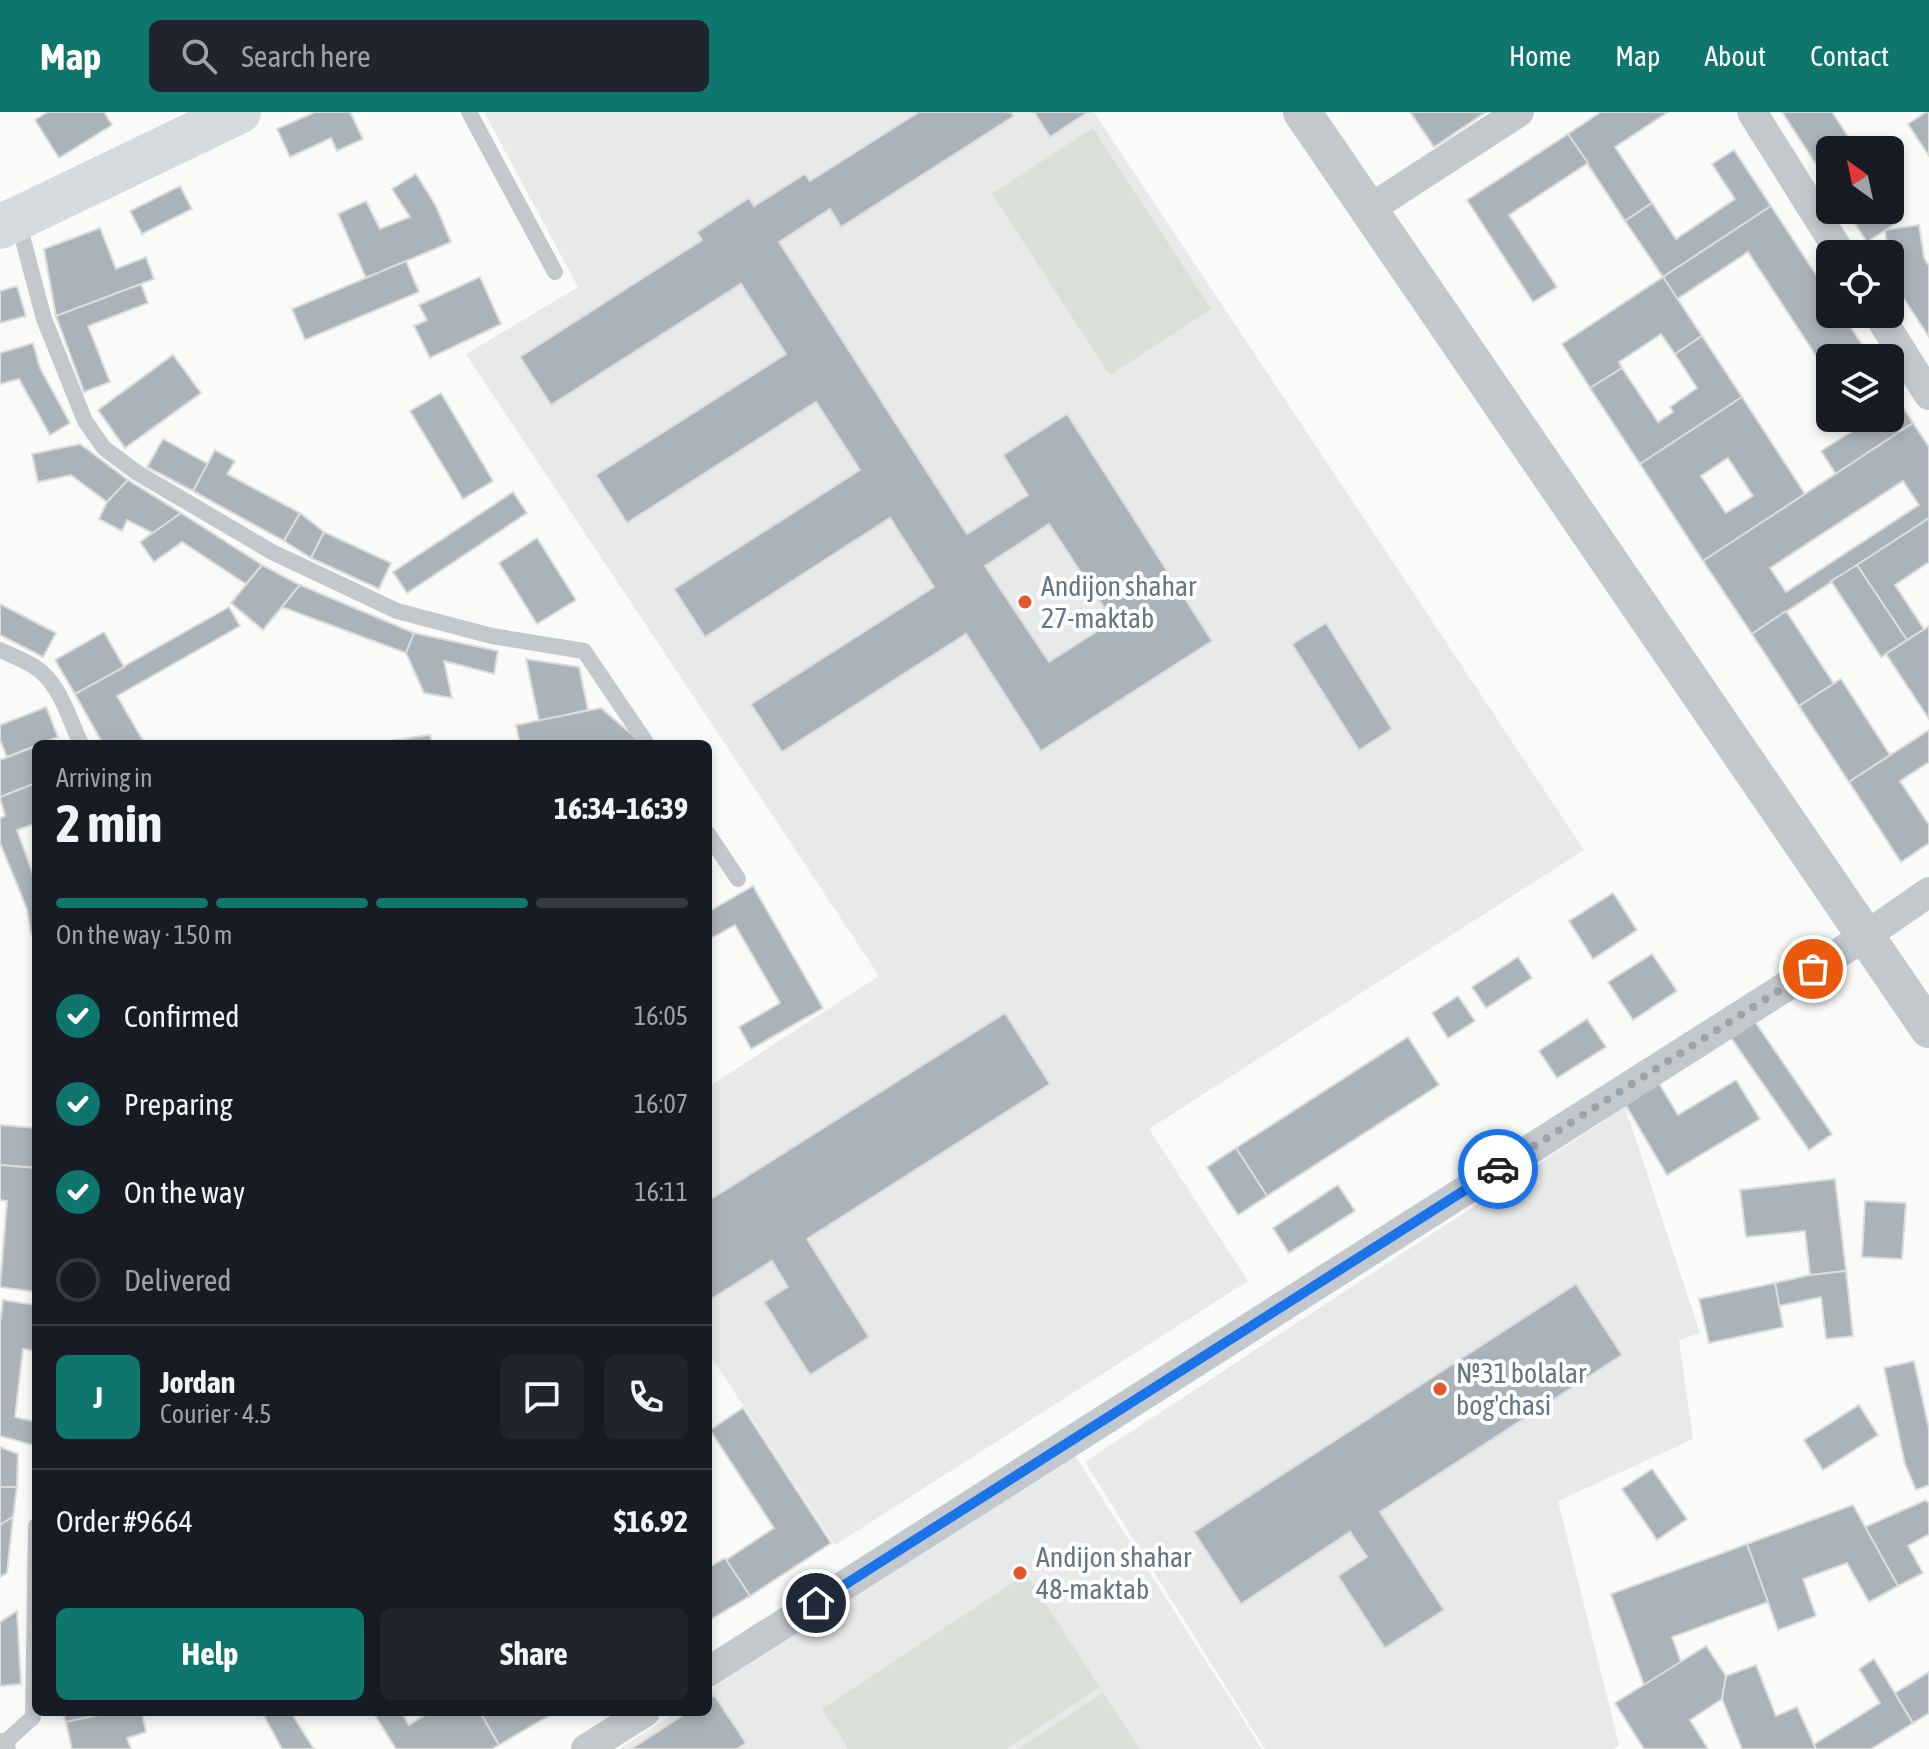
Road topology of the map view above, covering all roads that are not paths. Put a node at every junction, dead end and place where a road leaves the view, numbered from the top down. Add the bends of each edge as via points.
1 (239, 112) edge
2 (469, 112) edge
3 (1302, 112) edge
4 (1519, 112) edge
5 (1752, 112) edge
6 (1368, 210) junction
7 (9, 224) edge
8 (1832, 240) edge
9 (555, 272) dead end
10 (1887, 328) edge
11 (1929, 395) edge
12 (0, 650) edge
13 (79, 740) edge
14 (644, 740) edge
15 (712, 840) edge
16 (738, 879) dead end
17 (1929, 892) edge
18 (1867, 935) junction
19 (1929, 1029) edge
20 (712, 1669) edge
21 (33, 1716) edge
22 (639, 1716) edge
23 (0, 1748) edge
24 (586, 1749) edge

1 - 7 main road
2 - 9 lane
3 - 6 street
4 - 6 street
5 - 8 street
6 - 18 street
7 - 14 lane via 85,421 104,448 272,552 397,611 492,636 584,651
10 - 11 street
12 - 13 lane via 47,677
15 - 16 lane
17 - 18 street
18 - 19 street
18 - 20 street
21 - 23 lane
22 - 24 street

